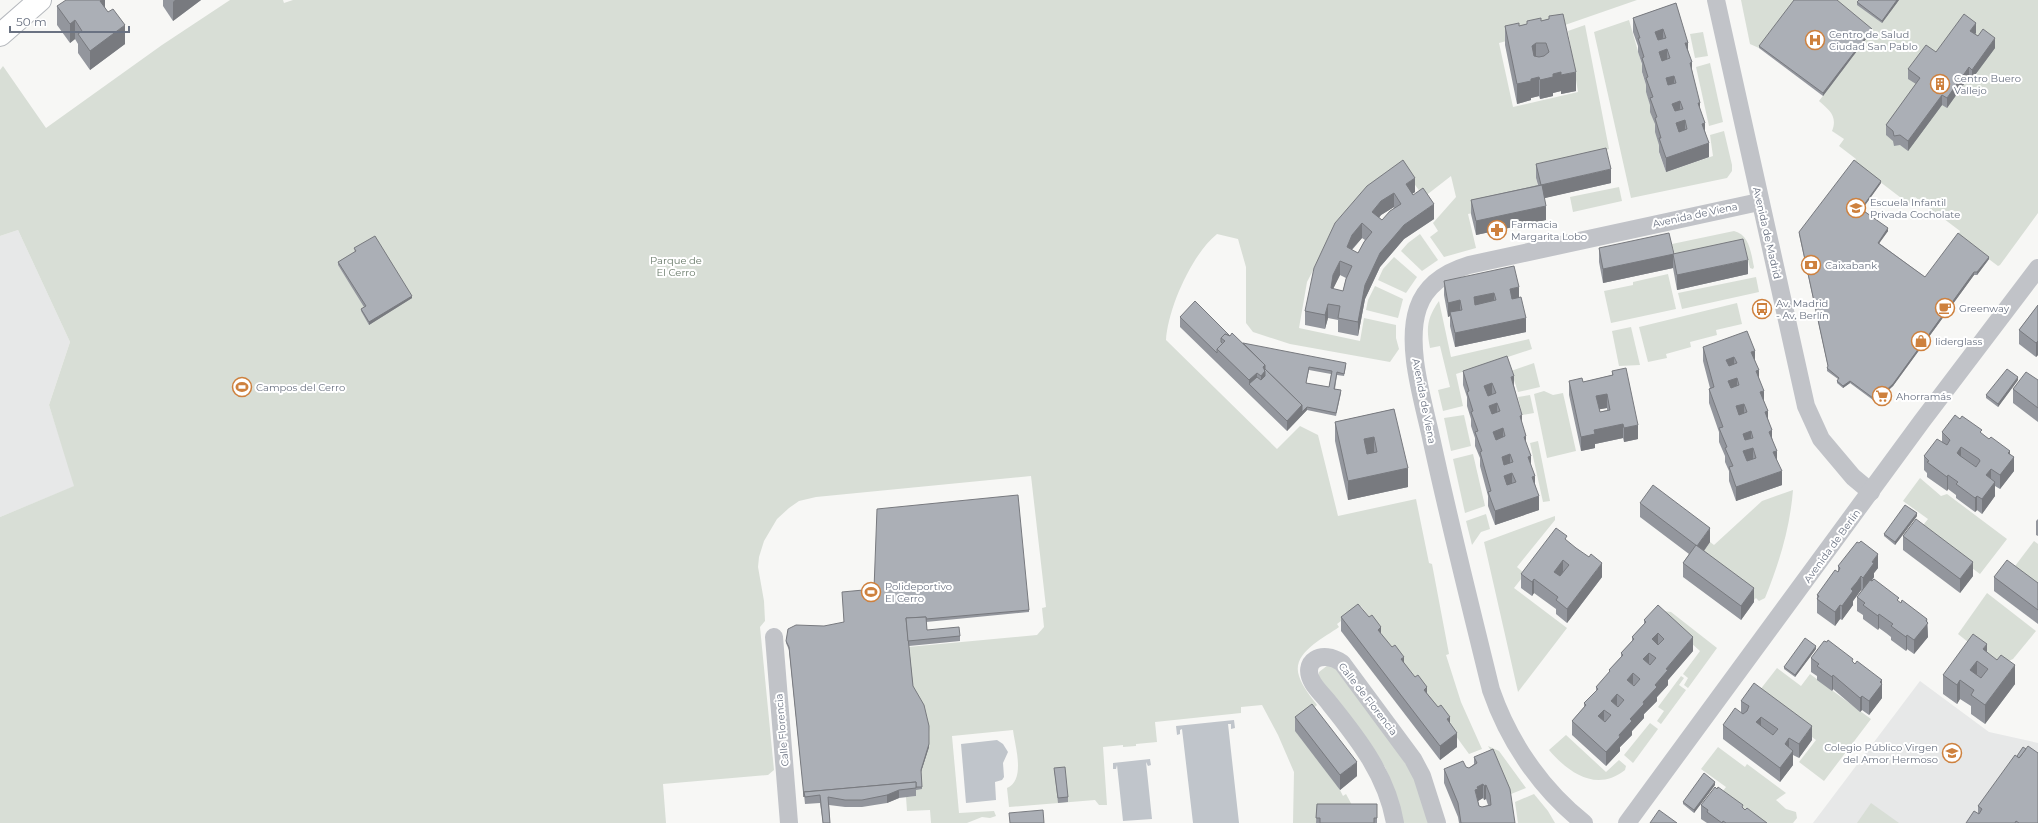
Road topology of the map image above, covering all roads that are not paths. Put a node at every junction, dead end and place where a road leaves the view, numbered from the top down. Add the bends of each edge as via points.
1 (40, 0) edge
2 (1716, 0) edge
3 (0, 35) edge
4 (1759, 202) junction
5 (2038, 268) edge
6 (1872, 492) junction
7 (774, 637) dead end
8 (789, 823) edge
9 (1395, 823) edge
10 (1437, 823) edge
11 (1584, 823) edge
12 (1627, 823) edge

1 - 3 street
2 - 4 street, Avenida de Madrid
4 - 6 street, Avenida de Madrid via 1806,406 1821,439 1853,477
4 - 11 street, Avenida de Viena via 1469,265 1436,281 1426,291 1418,308 1415,353 1421,390 1446,506 1491,690 1513,742 1531,768 1561,803
5 - 6 street, Avenida de Berlín via 1922,421
6 - 12 street, Avenida de Berlín
7 - 8 street, Calle Florencia
9 - 10 street, Calle de Florencia via 1378,770 1312,682 1311,665 1316,658 1324,656 1342,663 1414,759

